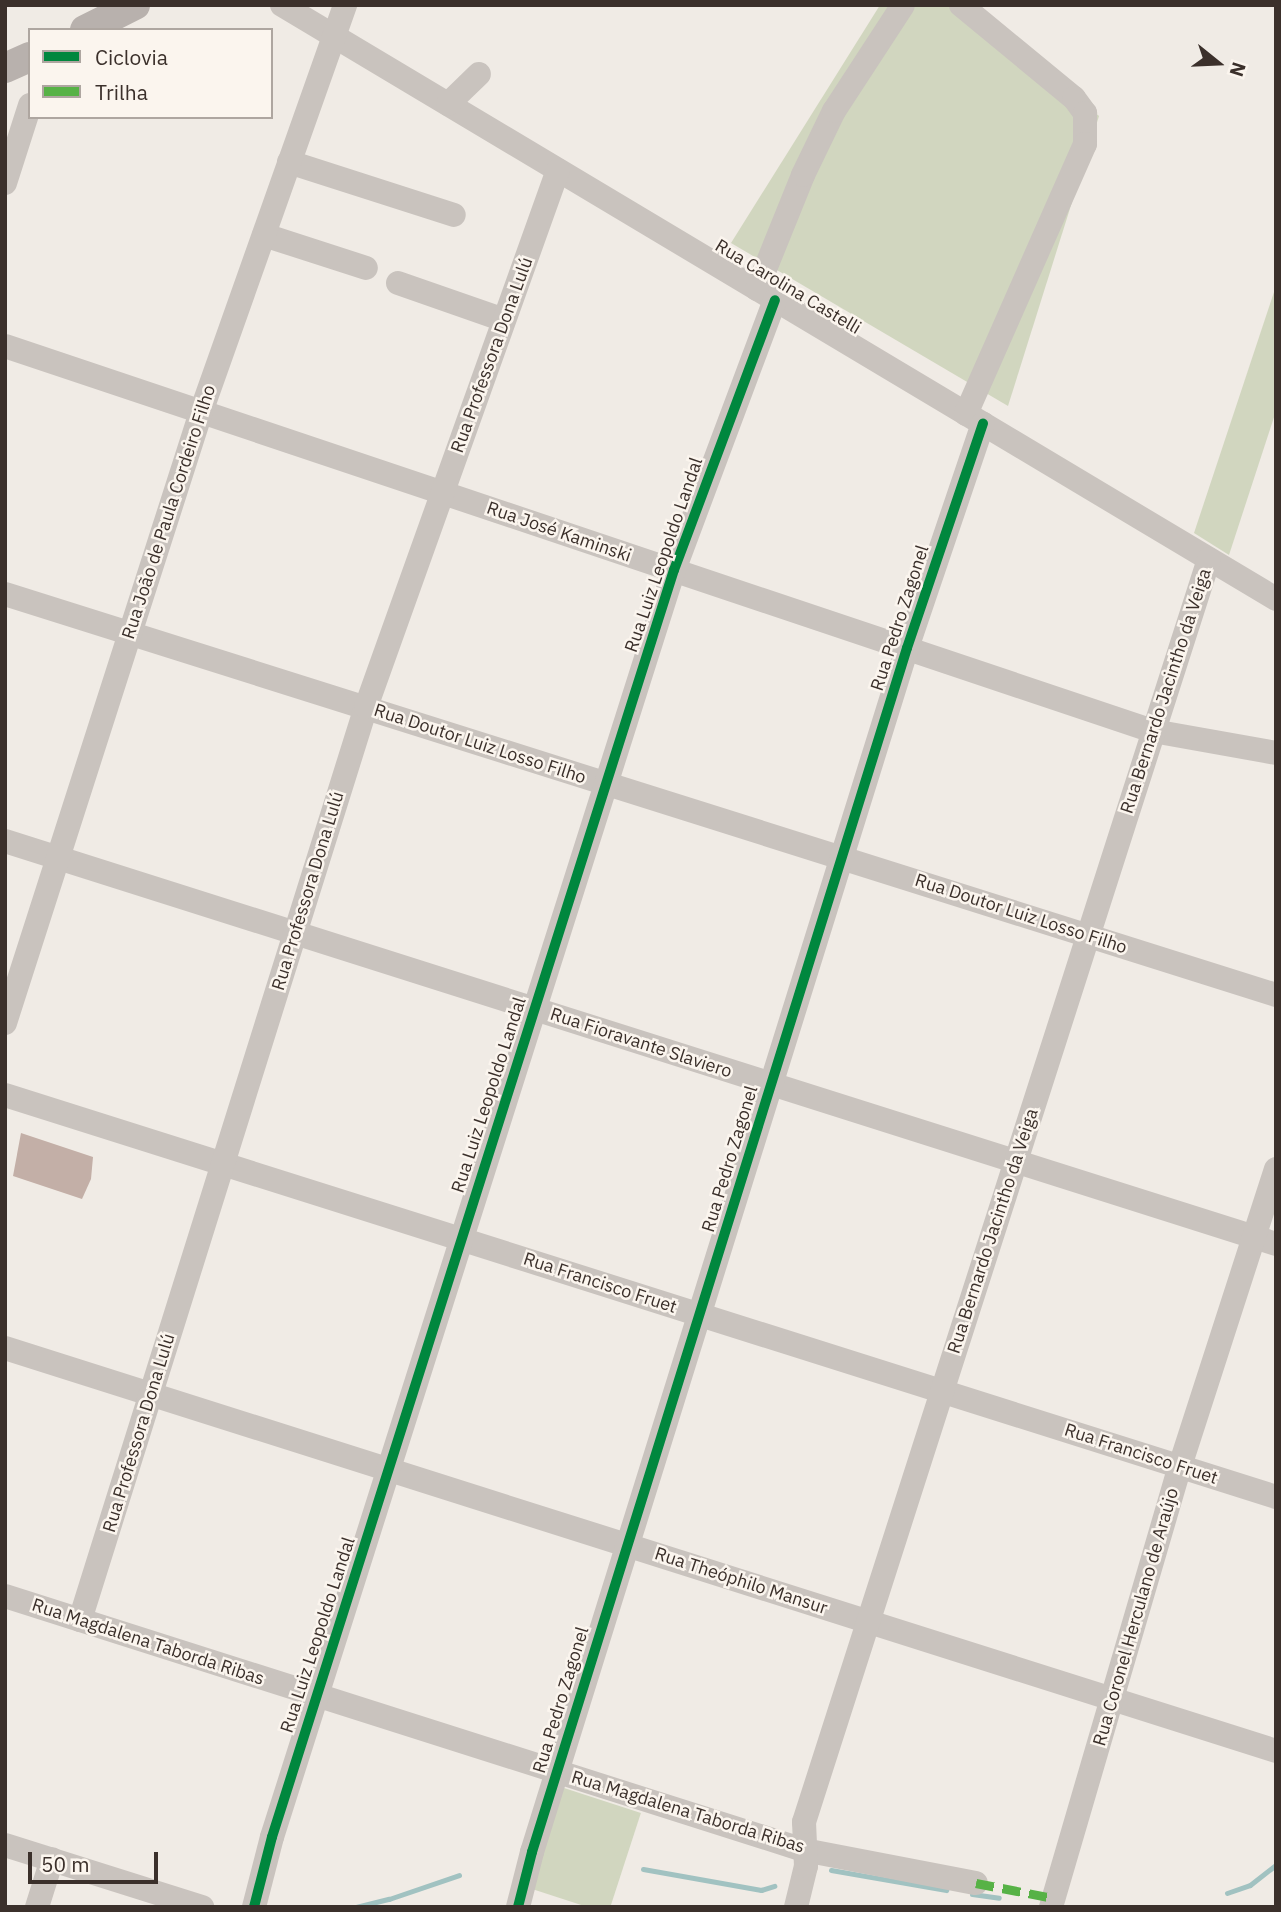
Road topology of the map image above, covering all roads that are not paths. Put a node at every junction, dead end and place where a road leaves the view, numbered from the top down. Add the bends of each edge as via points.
1 (135, 5) edge
2 (282, 5) edge
3 (345, 5) edge
4 (903, 5) edge
5 (961, 5) edge
6 (89, 28) edge
7 (334, 37) junction
8 (28, 58) edge
9 (5, 68) edge
10 (479, 74) dead end
11 (447, 104) junction
12 (28, 111) edge
13 (289, 162) junction
14 (558, 170) junction
15 (5, 183) edge
16 (454, 215) dead end
17 (264, 235) junction
18 (366, 268) dead end
19 (398, 283) dead end
20 (766, 294) junction
21 (504, 320) junction
22 (5, 346) edge
23 (201, 412) junction
24 (975, 419) junction
25 (443, 493) junction
26 (1209, 559) junction
27 (674, 570) junction
28 (5, 594) edge
29 (1275, 594) edge
30 (130, 633) junction
31 (907, 648) junction
32 (366, 708) junction
33 (1153, 731) junction
34 (1276, 752) edge
35 (606, 783) junction
36 (5, 841) edge
37 (58, 858) junction
38 (842, 858) junction
39 (295, 933) junction
40 (1088, 936) junction
41 (1276, 995) edge
42 (535, 1009) junction
43 (5, 1023) edge
44 (771, 1084) junction
45 (5, 1095) edge
46 (1016, 1162) junction
47 (223, 1164) junction
48 (1276, 1169) edge
49 (462, 1240) junction
50 (1265, 1241) edge
51 (699, 1315) junction
52 (5, 1348) edge
53 (942, 1391) junction
54 (151, 1395) junction
55 (1180, 1466) junction
56 (388, 1470) junction
57 (1276, 1497) edge
58 (628, 1546) junction
59 (5, 1596) edge
60 (80, 1620) junction
61 (868, 1622) junction
62 (317, 1695) junction
63 (1112, 1699) junction
64 (1276, 1751) edge
65 (557, 1771) junction
66 (5, 1845) edge
67 (804, 1850) junction
68 (52, 1859) junction
69 (976, 1883) dead end
70 (37, 1907) edge
71 (202, 1907) edge
72 (254, 1907) edge
73 (518, 1907) edge
74 (796, 1907) edge
75 (1051, 1907) edge

1 - 6 main road
2 - 7 street, Rua Carolina Castelli
3 - 7 street, Rua João de Paula Cordeiro Filho
4 - 20 street, Rua Luiz Leopoldo Landal via 834,111 803,175
5 - 24 street, Rua Pedro Zagonel via 1074,98 1085,113 1085,144
7 - 11 street, Rua Carolina Castelli
7 - 13 street, Rua João de Paula Cordeiro Filho
8 - 9 main road
10 - 11 street
11 - 14 street, Rua Carolina Castelli
12 - 15 street
13 - 16 street
13 - 17 street, Rua João de Paula Cordeiro Filho
14 - 20 street, Rua Carolina Castelli
14 - 21 street, Rua Professora Dona Lulú
17 - 18 street
17 - 23 street, Rua João de Paula Cordeiro Filho
19 - 21 street
20 - 24 street, Rua Carolina Castelli
20 - 27 street, Rua Luiz Leopoldo Landal
21 - 25 street, Rua Professora Dona Lulú
22 - 23 street, Rua José Kaminski
23 - 25 street, Rua José Kaminski
23 - 30 street, Rua João de Paula Cordeiro Filho
24 - 26 street, Rua Carolina Castelli
24 - 31 street, Rua Pedro Zagonel
25 - 27 street, Rua José Kaminski
25 - 32 street, Rua Professora Dona Lulú
26 - 29 street, Rua Carolina Castelli
26 - 33 street, Rua Bernardo Jacintho da Veiga
27 - 31 street, Rua José Kaminski
27 - 35 street, Rua Luiz Leopoldo Landal
28 - 30 street, Rua Doutor Luiz Losso Filho
30 - 32 street, Rua Doutor Luiz Losso Filho
30 - 37 street, Rua João de Paula Cordeiro Filho
31 - 33 street, Rua José Kaminski
31 - 38 street, Rua Pedro Zagonel
32 - 35 street, Rua Doutor Luiz Losso Filho
32 - 39 street, Rua Professora Dona Lulú
33 - 34 street, Rua José Kaminski
33 - 40 street, Rua Bernardo Jacintho da Veiga
35 - 38 street, Rua Doutor Luiz Losso Filho
35 - 42 street, Rua Luiz Leopoldo Landal
36 - 37 street, Rua Fioravante Slaviero
37 - 39 street, Rua Fioravante Slaviero
37 - 43 street, Rua João de Paula Cordeiro Filho
38 - 40 street, Rua Doutor Luiz Losso Filho
38 - 44 street, Rua Pedro Zagonel
39 - 42 street, Rua Fioravante Slaviero
39 - 47 street, Rua Professora Dona Lulú
40 - 41 street, Rua Doutor Luiz Losso Filho
40 - 46 street, Rua Bernardo Jacintho da Veiga
42 - 44 street, Rua Fioravante Slaviero
42 - 49 street, Rua Luiz Leopoldo Landal
44 - 46 street, Rua Fioravante Slaviero
44 - 51 street, Rua Pedro Zagonel
45 - 47 street, Rua Francisco Fruet
46 - 50 street, Rua Fioravante Slaviero
46 - 53 street, Rua Bernardo Jacintho da Veiga
47 - 49 street, Rua Francisco Fruet
47 - 54 street, Rua Professora Dona Lulú
48 - 50 street, Rua Coronel Herculano de Araújo
49 - 51 street, Rua Francisco Fruet
49 - 56 street, Rua Luiz Leopoldo Landal
50 - 55 street, Rua Coronel Herculano de Araújo
51 - 53 street, Rua Francisco Fruet
51 - 58 street, Rua Pedro Zagonel
52 - 54 street, Rua Theóphilo Mansur
53 - 55 street, Rua Francisco Fruet
53 - 61 street, Rua Bernardo Jacintho da Veiga
54 - 56 street, Rua Theóphilo Mansur
54 - 60 street, Rua Professora Dona Lulú
55 - 57 street, Rua Francisco Fruet
55 - 63 street, Rua Coronel Herculano de Araújo
56 - 58 street, Rua Theóphilo Mansur
56 - 62 street, Rua Luiz Leopoldo Landal
58 - 61 street, Rua Theóphilo Mansur
58 - 65 street, Rua Pedro Zagonel
59 - 60 street, Rua Magdalena Taborda Ribas
60 - 62 street, Rua Magdalena Taborda Ribas
61 - 63 street, Rua Theóphilo Mansur
61 - 67 street, Rua Bernardo Jacintho da Veiga via 804,1822
62 - 65 street, Rua Magdalena Taborda Ribas
62 - 72 street, Rua Luiz Leopoldo Landal
63 - 64 street, Rua Theóphilo Mansur
63 - 75 street, Rua Coronel Herculano de Araújo
65 - 67 street, Rua Magdalena Taborda Ribas
65 - 73 street, Rua Pedro Zagonel
66 - 68 street
67 - 69 street, Rua Magdalena Taborda Ribas
67 - 74 street, Rua Bernardo Jacintho da Veiga via 806,1866
68 - 70 street
68 - 71 street

